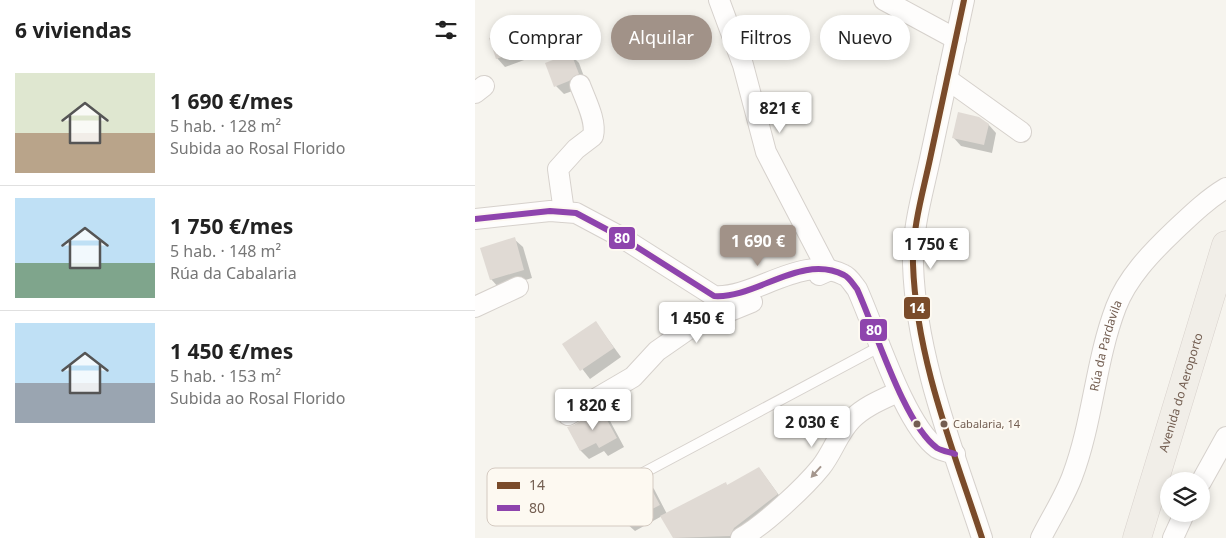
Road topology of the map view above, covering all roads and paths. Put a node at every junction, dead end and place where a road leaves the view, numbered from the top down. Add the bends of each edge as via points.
1 (719, 0) edge
2 (884, 0) edge
3 (964, 0) edge
4 (956, 39) junction
5 (947, 79) junction
6 (580, 85) dead end
7 (1021, 132) dead end
8 (1226, 188) edge
9 (564, 212) junction
10 (475, 219) edge
11 (1226, 245) edge
12 (828, 271) junction
13 (517, 287) dead end
14 (475, 307) edge
15 (881, 346) junction
16 (899, 392) junction
17 (567, 415) dead end
18 (1226, 437) edge
19 (955, 454) junction
20 (653, 468) edge
21 (1207, 472) edge
22 (1180, 522) edge
23 (741, 538) edge
24 (982, 538) edge
25 (1041, 538) edge
26 (1137, 538) edge
27 (1173, 538) edge

1 - 12 street via 743,65 767,152
2 - 4 street
3 - 4 street
4 - 5 street
5 - 7 street
5 - 19 street via 919,208 913,262 916,306 924,347
6 - 9 street via 594,132 558,169
8 - 25 street, Rúa da Pardavila via 1200,206 1162,242 1136,273 1117,306 1101,356 1072,478
9 - 10 street
9 - 12 street via 576,212 602,226 714,296 729,297 804,270
11 - 26 main road, Avenida do Aeroporto
12 - 15 street via 845,275 857,289
12 - 17 street via 693,326 657,351 633,377
13 - 14 street
15 - 16 street
15 - 20 lane
16 - 19 street via 931,443 938,450
16 -> 23 street via 853,417 822,466 799,492
18 - 21 street
19 - 24 street
22 - 27 street

